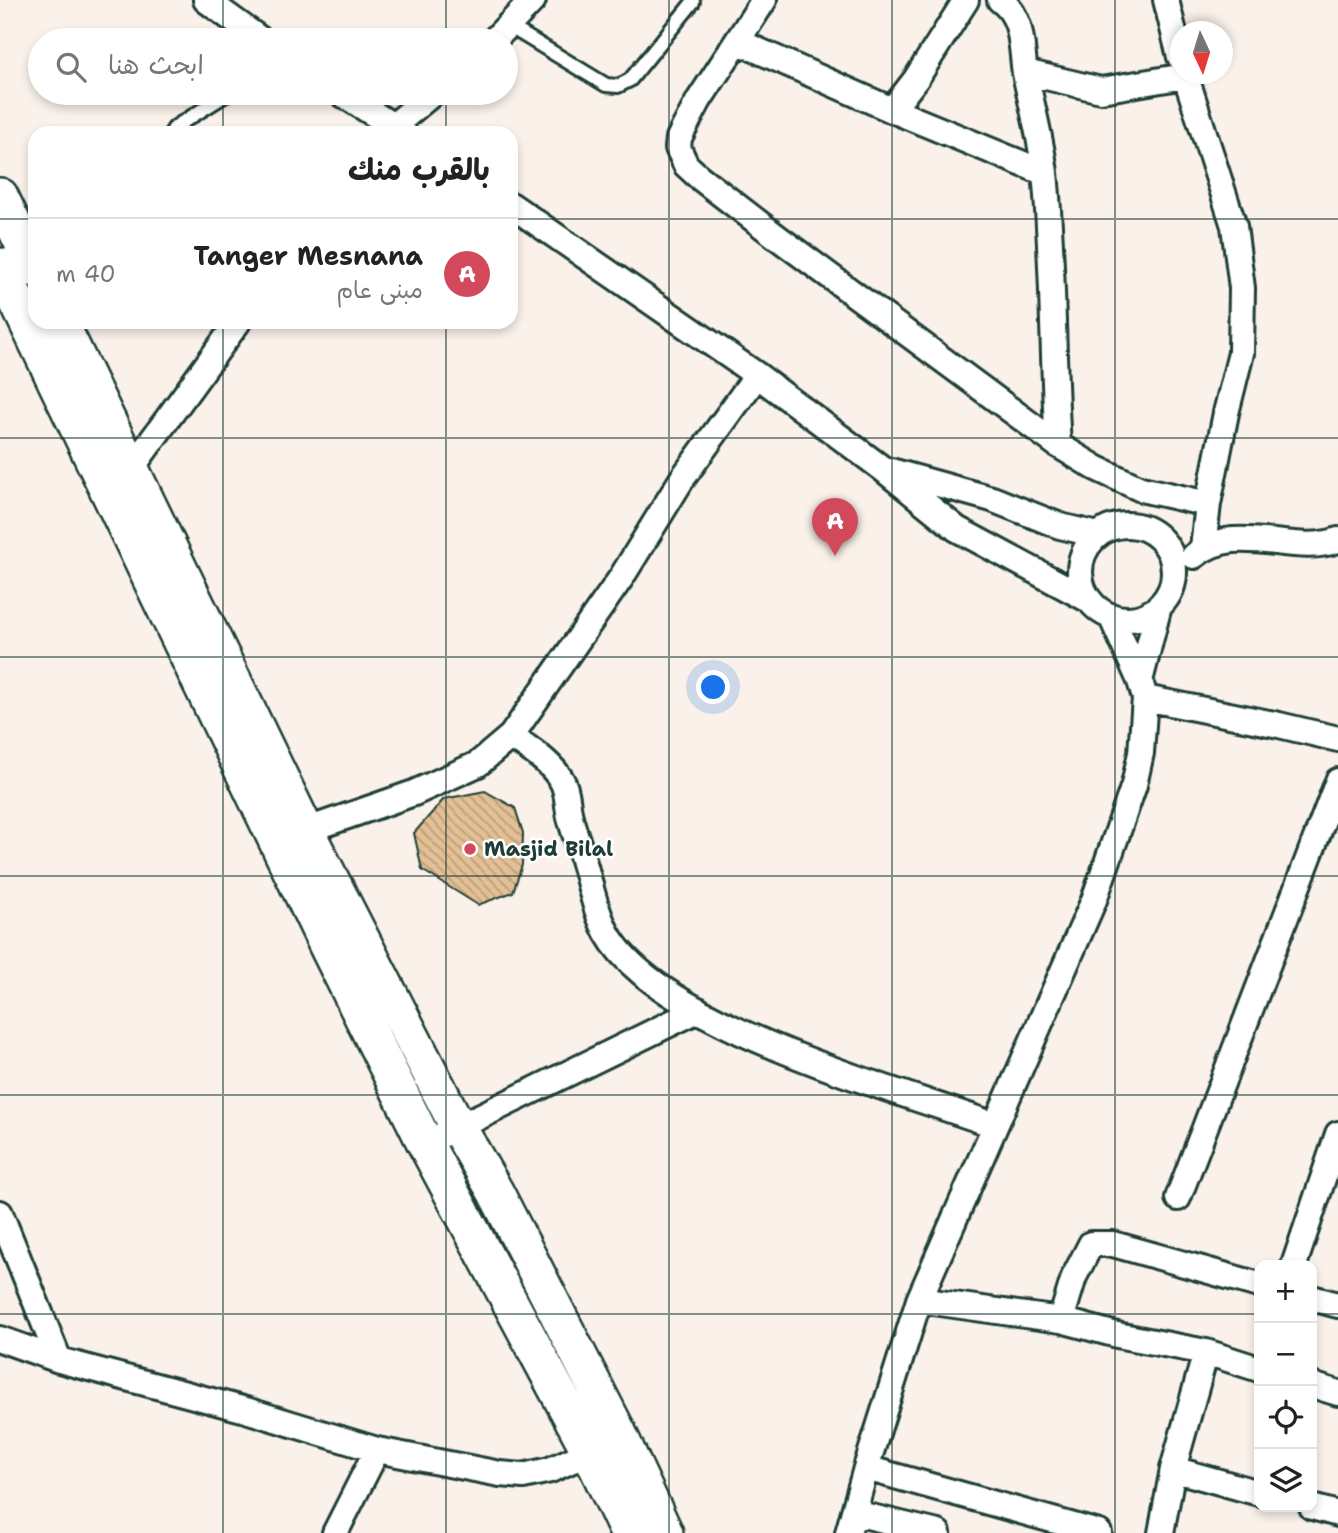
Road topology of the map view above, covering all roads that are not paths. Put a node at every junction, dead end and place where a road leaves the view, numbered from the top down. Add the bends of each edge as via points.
1 (206, 0) edge
2 (533, 0) edge
3 (764, 0) edge
4 (965, 0) edge
5 (1000, 0) edge
6 (1166, 0) edge
7 (693, 2) dead end
8 (1171, 21) edge
9 (244, 28) edge
10 (506, 28) edge
11 (518, 41) edge
12 (739, 42) junction
13 (1025, 72) junction
14 (1170, 72) edge
15 (1188, 84) edge
16 (210, 105) edge
17 (358, 105) edge
18 (421, 105) edge
19 (892, 110) junction
20 (177, 126) edge
21 (387, 126) edge
22 (399, 126) edge
23 (1045, 173) junction
24 (0, 196) edge
25 (518, 210) edge
26 (10, 271) edge
27 (28, 307) edge
28 (39, 329) edge
29 (63, 329) edge
30 (233, 329) edge
31 (757, 375) junction
32 (1058, 445) junction
33 (131, 469) junction
34 (883, 469) junction
35 (1208, 504) junction
36 (1098, 535) junction
37 (1338, 540) edge
38 (1191, 555) junction
39 (1090, 600) junction
40 (1160, 606) junction
41 (1111, 616) junction
42 (1142, 690) junction
43 (511, 736) junction
44 (1338, 739) edge
45 (1338, 781) edge
46 (291, 836) junction
47 (698, 1010) junction
48 (994, 1125) junction
49 (458, 1127) junction
50 (1338, 1134) edge
51 (425, 1143) junction
52 (1178, 1198) dead end
53 (0, 1213) edge
54 (1296, 1260) edge
55 (1254, 1284) edge
56 (1317, 1299) edge
57 (919, 1300) junction
58 (1338, 1305) edge
59 (1061, 1320) junction
60 (0, 1339) edge
61 (1206, 1352) junction
62 (59, 1360) junction
63 (1254, 1366) edge
64 (1315, 1386) edge
65 (1338, 1393) edge
66 (618, 1432) junction
67 (377, 1450) junction
68 (590, 1452) junction
69 (866, 1468) junction
70 (1173, 1469) junction
71 (1254, 1492) edge
72 (1317, 1508) edge
73 (1338, 1514) edge
74 (852, 1523) edge
75 (335, 1533) edge
76 (628, 1533) edge
77 (665, 1533) edge
78 (938, 1533) edge
79 (1099, 1533) edge
80 (1161, 1533) edge

1 - 9 street
2 - 10 street
3 - 12 street
4 - 19 street
5 - 13 street via 1011,11 1021,35
6 - 8 street
7 - 11 lane via 630,80 618,86 606,85
12 - 19 street
12 - 32 street via 679,138 686,164
13 - 14 street via 1101,90
13 - 23 street
15 - 35 street via 1234,226 1242,288 1241,353
16 - 20 lane
17 - 21 street
18 - 22 street
19 - 23 street
23 - 32 street
24 - 26 main road
25 - 31 street
26 - 27 main road
28 - 46 main road
29 - 33 main road
30 - 33 street
31 - 34 street
31 - 43 street
32 - 35 street via 1140,489
33 - 46 main road
34 - 36 street
34 - 39 street via 957,529
35 - 38 street
36 - 38 street via 1109,528 1136,526 1149,530 1169,549
36 - 39 street via 1081,560 1080,576
37 - 38 street via 1314,546 1244,539 1217,543
38 - 40 street
39 - 41 street
40 - 41 street via 1136,618
40 - 42 street
41 - 42 street
42 - 44 street
42 - 48 street via 1141,753 1134,785 1098,887
43 - 46 street via 478,764 414,793
43 - 47 street via 548,764 563,783 593,898 607,933 625,959 648,980
45 - 52 street
46 - 49 main road
46 - 51 main road
47 - 48 street via 783,1051
47 - 49 street
48 - 57 street
49 - 51 street
49 - 66 main road
50 - 54 street
51 - 68 main road
53 - 62 street
55 - 59 street via 1113,1244 1091,1244 1074,1277
56 - 58 street
57 - 59 street
57 - 69 street
59 - 61 street
60 - 62 street
61 - 63 street
61 - 70 street
62 - 67 street
64 - 65 street
66 - 68 street
66 - 77 main road
67 - 68 street via 523,1476
67 - 75 street
68 - 76 main road
69 - 74 street
69 - 79 street
70 - 71 street
70 - 80 street
72 - 73 street
74 - 78 street

